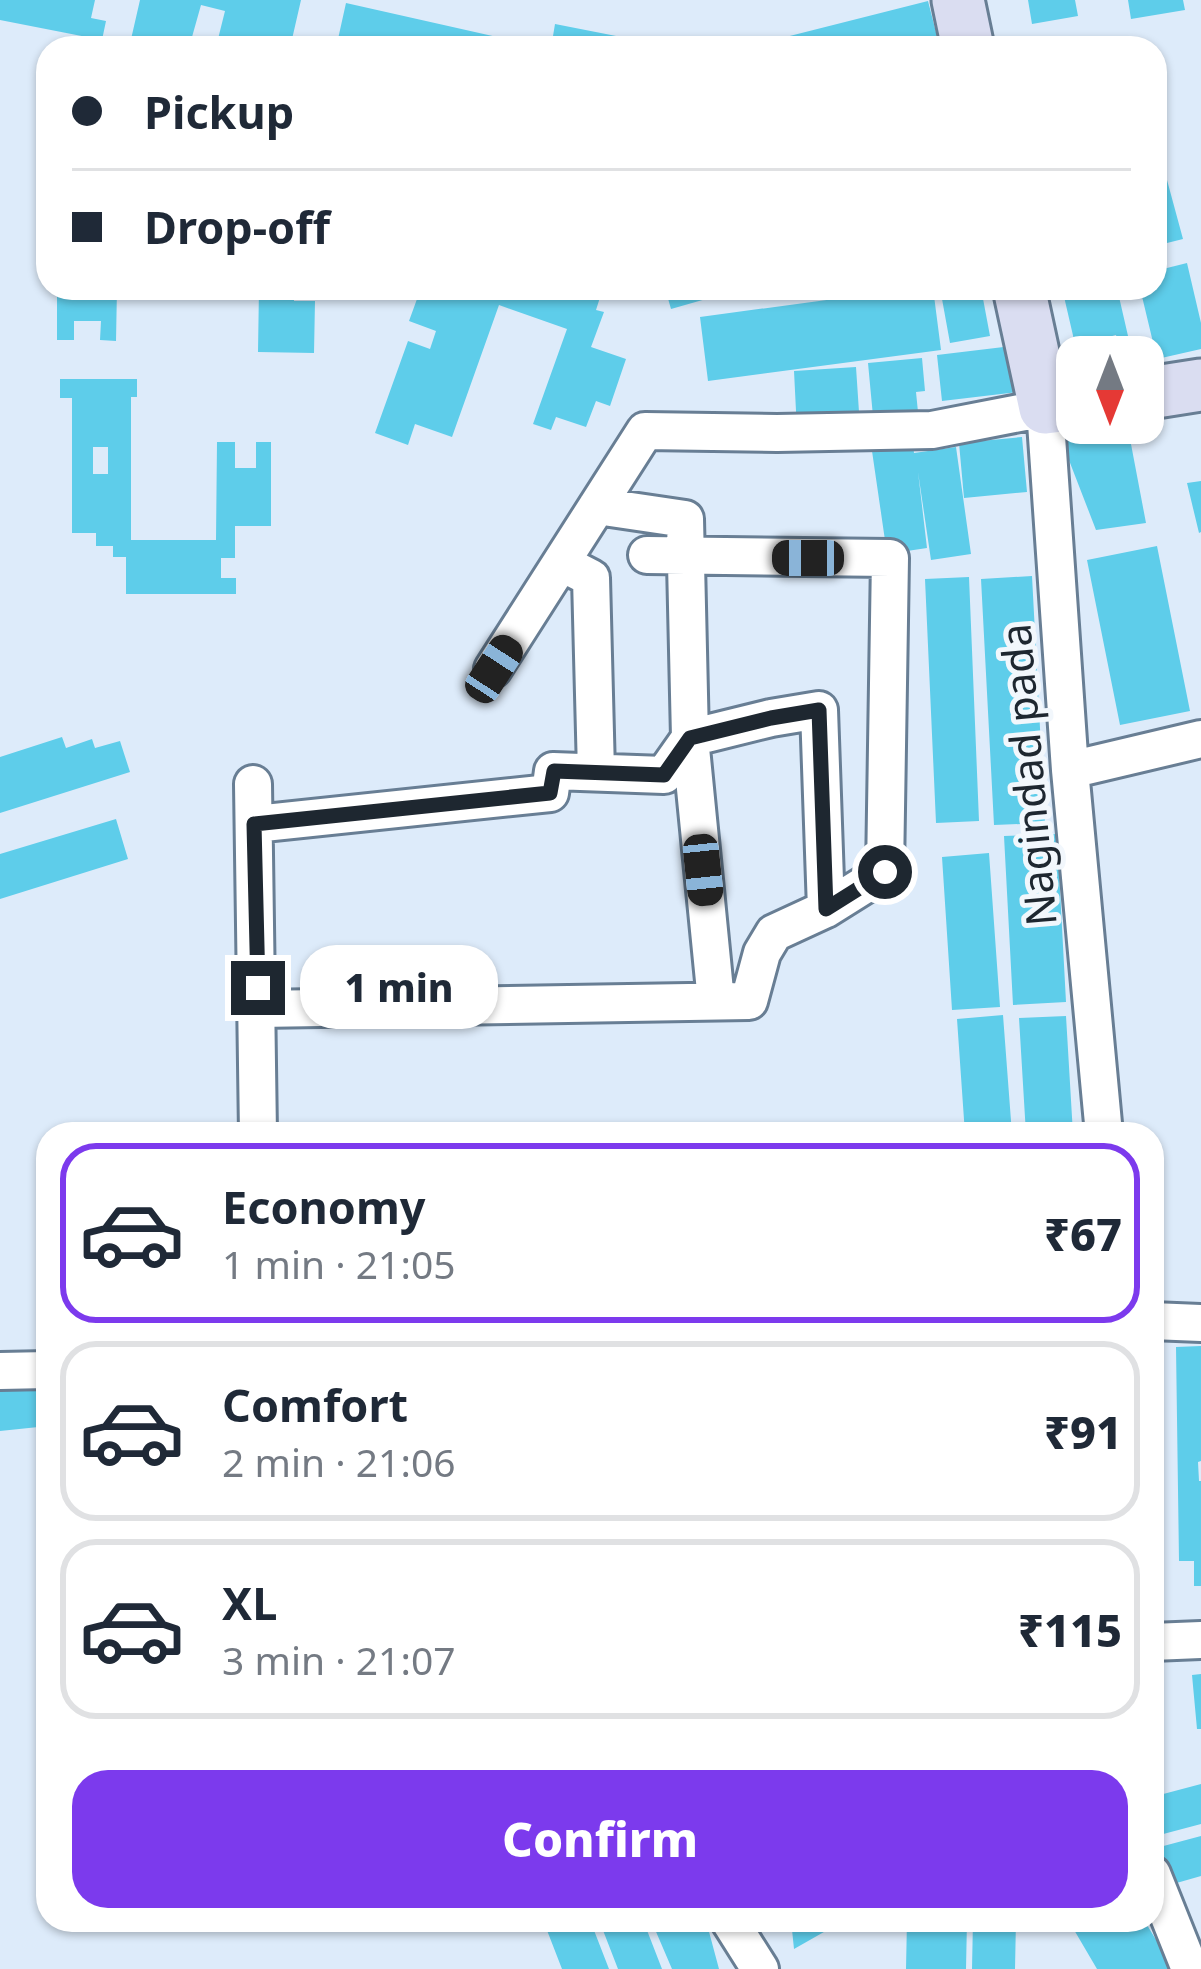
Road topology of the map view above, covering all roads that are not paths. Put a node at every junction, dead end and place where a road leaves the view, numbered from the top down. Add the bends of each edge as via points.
1 (958, 0) edge
2 (966, 36) edge
3 (1023, 300) edge
4 (1201, 385) edge
5 (1164, 391) edge
6 (1056, 392) edge
7 (1056, 407) edge
8 (1062, 444) edge
9 (597, 506) junction
10 (647, 556) dead end
11 (685, 558) junction
12 (562, 562) junction
13 (494, 669) dead end
14 (690, 738) junction
15 (1201, 739) edge
16 (1070, 770) junction
17 (596, 772) junction
18 (254, 784) dead end
19 (254, 824) junction
20 (826, 909) junction
21 (716, 1001) junction
22 (258, 1009) junction
23 (258, 1122) edge
24 (1104, 1122) edge
25 (1164, 1322) edge
26 (1201, 1323) edge
27 (36, 1370) edge
28 (0, 1371) edge
29 (1201, 1640) edge
30 (1164, 1642) edge
31 (1164, 1904) edge
32 (737, 1932) edge
33 (760, 1969) edge
34 (1190, 1969) edge

1 - 2 street
3 - 6 street
4 - 5 street
7 - 9 street via 932,430 645,431
8 - 16 street, Nagindad pada
9 - 11 street via 685,519
9 - 12 street
10 - 11 street
11 - 14 street
11 - 20 street via 890,558 885,872
12 - 13 street
12 - 17 street via 591,578
14 - 17 street via 664,775
14 - 20 street via 819,710
14 - 21 street
15 - 16 street
16 - 24 street, Nagindad pada
17 - 19 street via 554,771 550,793
18 - 19 street
19 - 22 street
20 - 21 street via 774,933 749,1000
21 - 22 street
22 - 23 street
25 - 26 street
27 - 28 street
29 - 30 street
31 - 34 street
32 - 33 street

